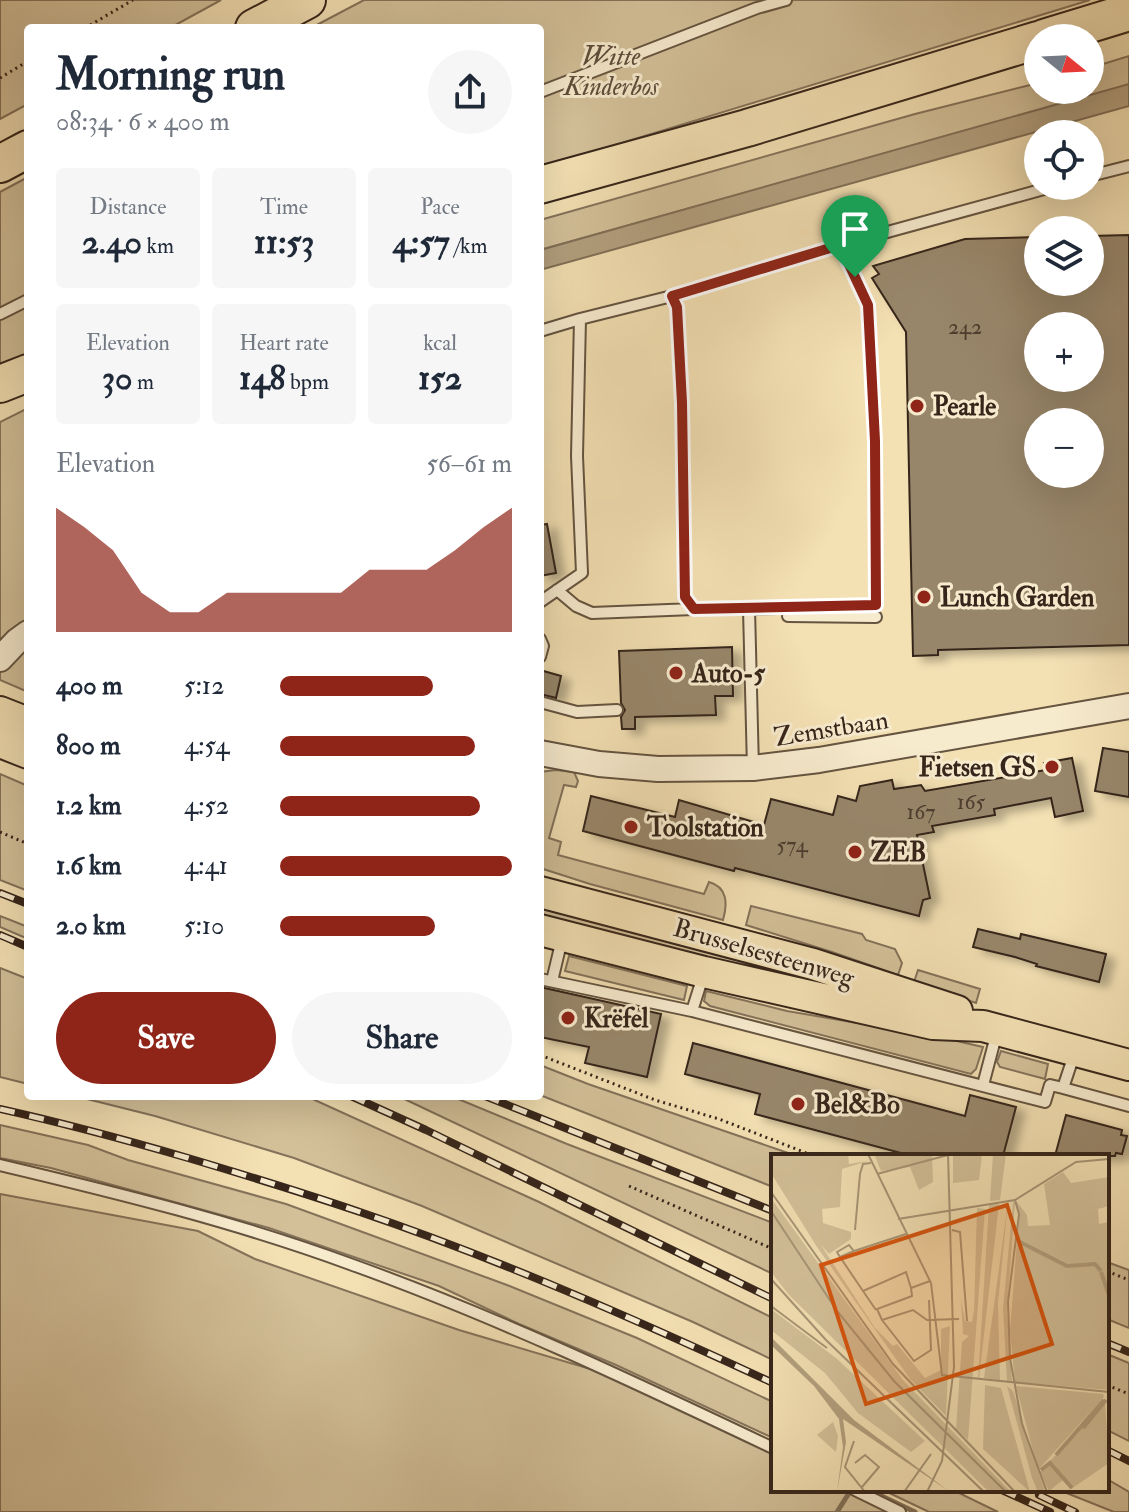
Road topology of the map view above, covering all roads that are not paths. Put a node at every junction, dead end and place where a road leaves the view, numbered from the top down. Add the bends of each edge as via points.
1 (279, 0) edge
2 (307, 0) edge
3 (786, 0) edge
4 (1129, 12) edge
5 (242, 24) edge
6 (262, 24) edge
7 (1090, 24) edge
8 (1024, 44) edge
9 (544, 90) edge
10 (24, 151) edge
11 (0, 164) edge
12 (1129, 166) edge
13 (1104, 172) edge
14 (544, 184) edge
15 (1024, 195) edge
16 (840, 245) junction
17 (672, 296) junction
18 (24, 302) edge
19 (0, 314) edge
20 (580, 319) junction
21 (544, 330) edge
22 (24, 375) edge
23 (0, 384) edge
24 (557, 590) junction
25 (544, 599) edge
26 (694, 609) junction
27 (749, 609) junction
28 (788, 616) dead end
29 (876, 617) dead end
30 (24, 636) edge
31 (0, 659) edge
32 (544, 703) edge
33 (1129, 706) edge
34 (617, 710) dead end
35 (544, 754) edge
36 (753, 768) junction
37 (544, 893) edge
38 (552, 933) edge
39 (704, 972) junction
40 (546, 980) edge
41 (692, 1011) junction
42 (990, 1028) junction
43 (1075, 1050) junction
44 (1129, 1065) edge
45 (983, 1085) junction
46 (1063, 1088) junction
47 (1129, 1106) edge
48 (0, 1165) edge
49 (771, 1447) edge
50 (859, 1492) edge
51 (900, 1512) edge

1 - 5 highway
2 - 6 highway
3 - 9 lane
4 - 7 highway
8 - 14 highway
10 - 11 highway
12 - 13 lane
15 - 16 lane
16 - 17 lane
16 - 27 lane via 868,305 876,605
17 - 20 lane
17 - 26 lane via 682,403 685,597
18 - 19 lane
20 - 21 lane
20 - 24 lane via 577,456 582,573
22 - 23 highway
24 - 25 lane
24 - 26 lane via 592,613
26 - 27 lane
27 - 36 lane
28 - 29 lane
30 - 31 street
32 - 34 lane via 577,712
33 - 36 street, Zemstbaan
35 - 36 street, Zemstbaan via 658,769
37 - 42 main road, Brusselsesteenweg via 813,964 958,1011
38 - 39 main road, Brusselsesteenweg
38 - 40 lane
39 - 41 lane
39 - 42 main road, Brusselsesteenweg via 933,1024
40 - 41 lane
41 - 45 lane
42 - 43 main road, Brusselsesteenweg
42 - 45 lane
43 - 44 main road, Brusselsesteenweg
43 - 46 lane
45 - 46 lane via 1045,1102 1050,1085
46 - 47 lane
48 - 49 lane via 177,1209 411,1286
50 - 51 lane

